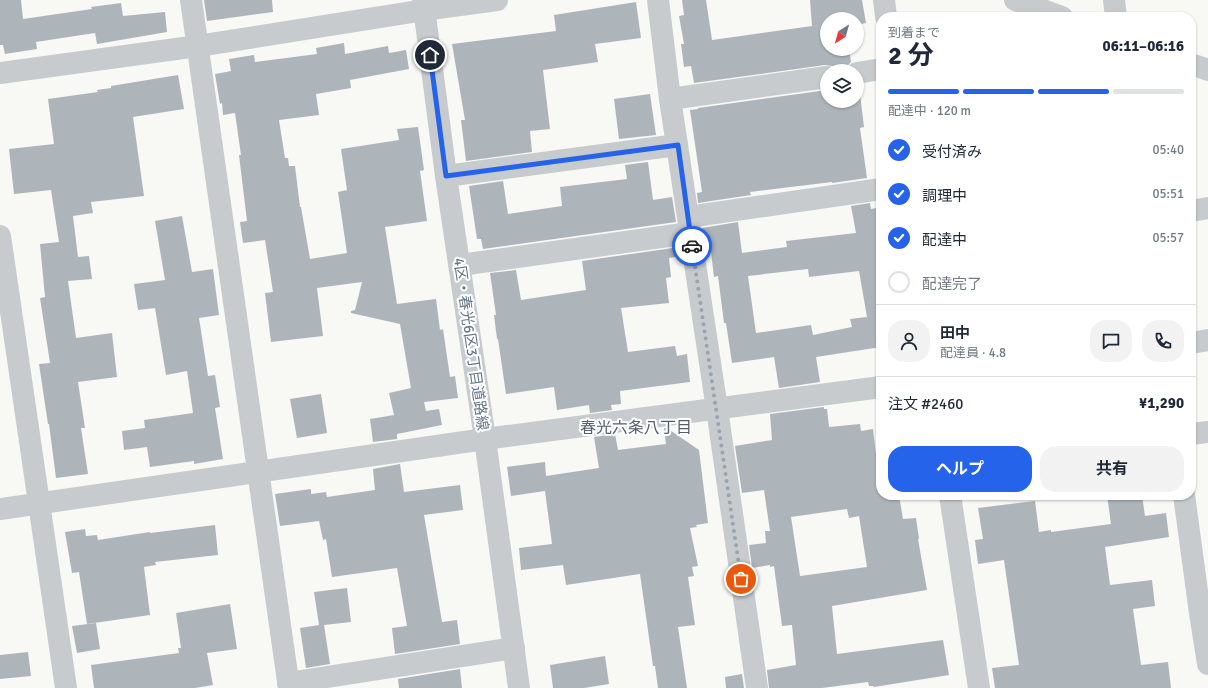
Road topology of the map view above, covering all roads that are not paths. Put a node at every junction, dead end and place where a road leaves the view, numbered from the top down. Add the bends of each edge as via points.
1 (191, 0) edge
2 (497, 0) edge
3 (658, 0) edge
4 (884, 0) edge
5 (1015, 0) edge
6 (424, 5) edge
7 (885, 12) edge
8 (1048, 12) edge
9 (198, 46) junction
10 (1196, 66) edge
11 (876, 70) edge
12 (1208, 70) edge
13 (864, 72) edge
14 (0, 74) edge
15 (820, 78) edge
16 (670, 100) junction
17 (678, 145) junction
18 (446, 176) junction
19 (876, 191) edge
20 (1208, 208) edge
21 (1196, 210) edge
22 (689, 225) junction
23 (0, 236) edge
24 (460, 265) junction
25 (1208, 340) edge
26 (1196, 341) edge
27 (876, 387) edge
28 (716, 409) junction
29 (1208, 432) edge
30 (1196, 433) edge
31 (485, 439) junction
32 (257, 471) junction
33 (951, 500) edge
34 (1185, 500) edge
35 (40, 504) junction
36 (0, 509) edge
37 (1204, 613) edge
38 (514, 648) junction
39 (1208, 664) edge
40 (288, 685) edge
41 (66, 688) edge
42 (519, 688) edge
43 (756, 688) edge
44 (979, 688) edge

1 - 9 street
2 - 6 street
3 - 16 street
4 - 7 street
5 - 8 street
6 - 9 street
6 - 18 street, 4区・春光6区3丁目道路線
9 - 14 street
9 - 32 street
10 - 12 street
11 - 13 street
15 - 16 street
16 - 17 street
17 - 18 street
17 - 22 street
18 - 24 street, 4区・春光6区3丁目道路線
19 - 22 street
20 - 21 street
22 - 24 street
22 - 28 street
23 - 35 street
24 - 31 street, 4区・春光6区3丁目道路線
25 - 26 street
27 - 28 street
28 - 31 street
28 - 43 street
29 - 30 street
31 - 32 street
31 - 38 street, 4区・春光6区3丁目道路線
32 - 35 street
32 - 40 street
33 - 44 street
34 - 37 street
35 - 36 street
35 - 41 street
37 - 39 street
38 - 40 street
38 - 42 street, 4区・春光6区3丁目道路線

